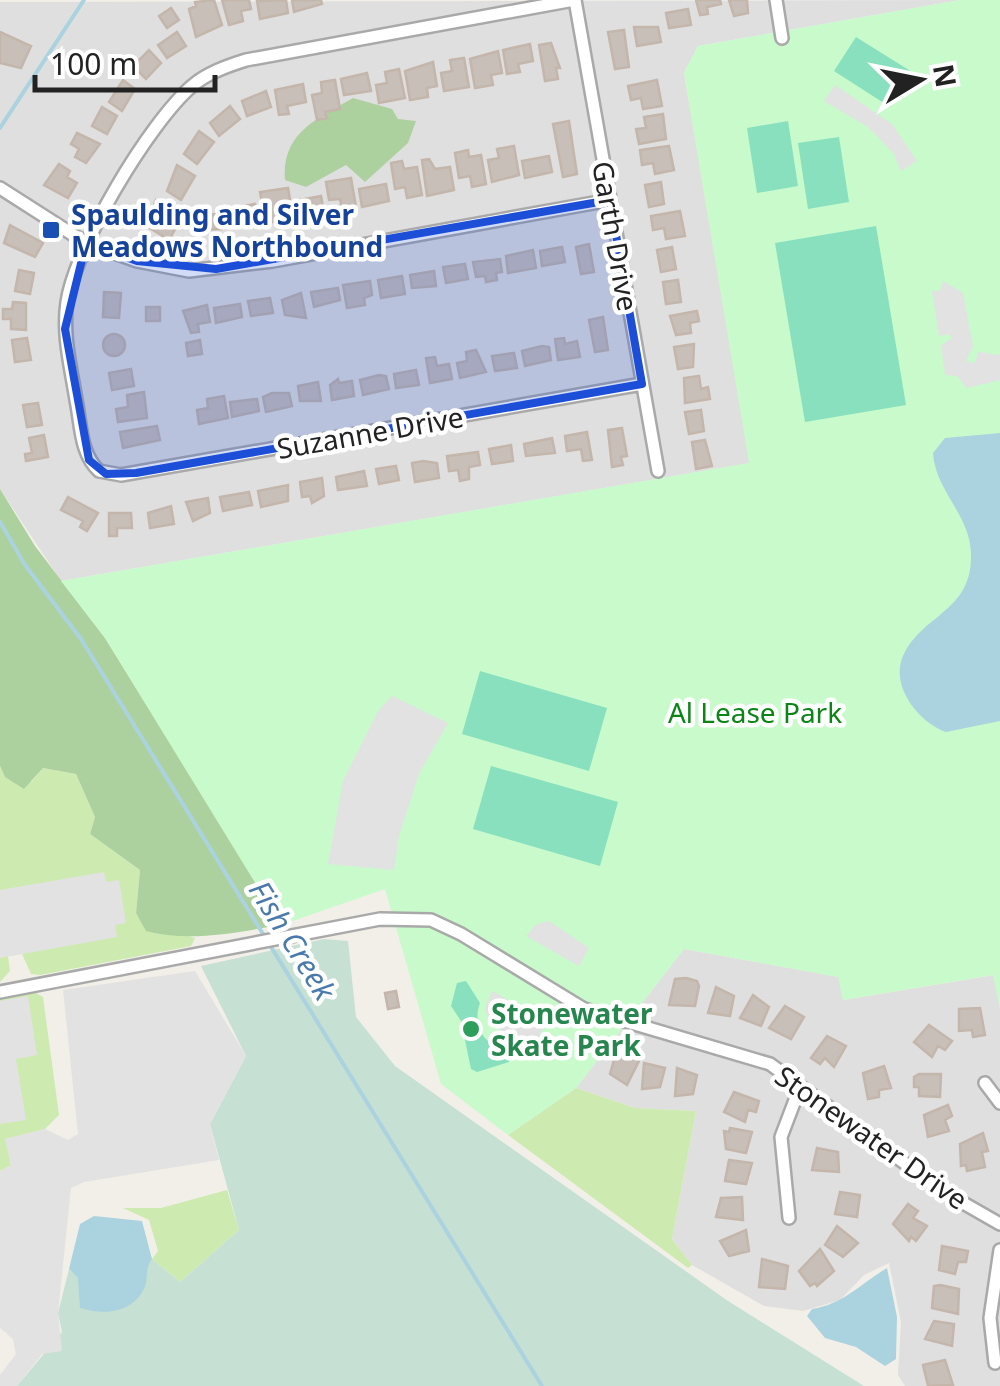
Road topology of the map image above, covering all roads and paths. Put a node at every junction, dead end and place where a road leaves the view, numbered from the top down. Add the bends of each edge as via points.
1 (574, 0) edge
2 (776, 0) edge
3 (782, 38) dead end
4 (0, 188) edge
5 (610, 200) junction
6 (86, 243) junction
7 (642, 384) junction
8 (658, 471) dead end
9 (0, 992) edge
10 (985, 1083) dead end
11 (800, 1087) junction
12 (1000, 1103) edge
13 (789, 1218) dead end
14 (1000, 1224) edge
15 (1000, 1250) edge
16 (995, 1363) dead end

1 - 5 street, Garth Drive
1 - 6 street via 266,55 213,72 174,103
2 - 3 street
4 - 6 street
5 - 6 street via 216,270 137,262
5 - 7 street, Garth Drive
6 - 7 street, Suzanne Drive via 70,283 65,328 86,453 112,476
7 - 8 street, Garth Drive
9 - 11 street, Stonewater Drive via 380,919 431,920 584,1009 742,1052
10 - 12 street
11 - 13 street via 781,1137
11 - 14 street, Stonewater Drive via 944,1192
15 - 16 street via 990,1318

